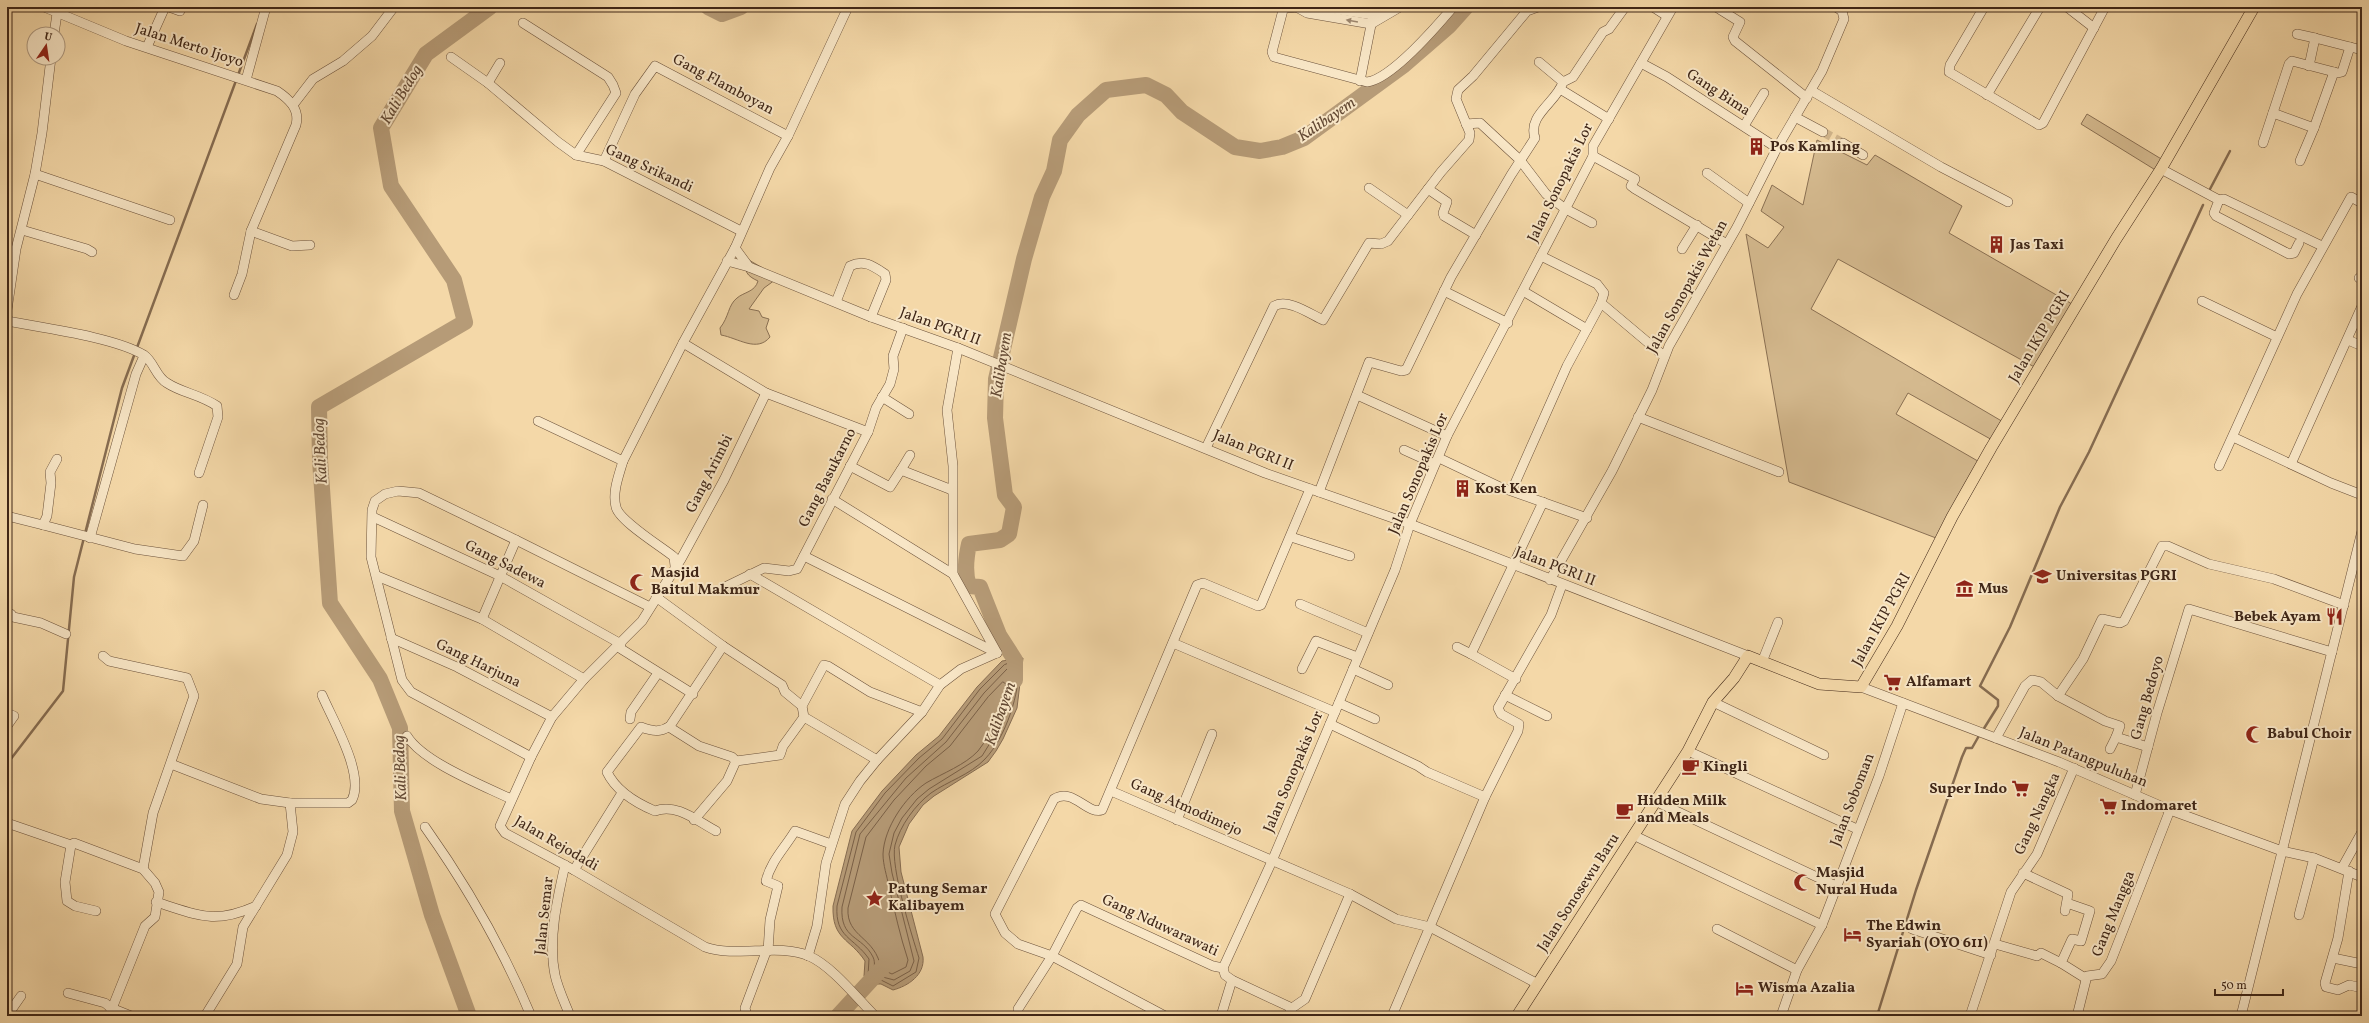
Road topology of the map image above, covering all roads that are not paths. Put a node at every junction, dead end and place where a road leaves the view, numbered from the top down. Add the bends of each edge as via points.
1 (44, 7) edge
2 (165, 7) edge
3 (170, 7) edge
4 (182, 7) edge
5 (266, 7) edge
6 (394, 7) edge
7 (848, 7) edge
8 (1299, 7) edge
9 (1320, 7) edge
10 (1387, 7) edge
11 (1400, 7) edge
12 (1453, 7) edge
13 (1538, 7) edge
14 (1625, 7) edge
15 (1653, 7) edge
16 (1673, 7) edge
17 (1716, 7) edge
18 (1984, 7) edge
19 (2040, 7) edge
20 (2067, 7) edge
21 (2104, 7) edge
22 (2254, 7) edge
23 (1837, 8) edge
24 (57, 9) edge
25 (1667, 16) junction
26 (1372, 19) junction
27 (523, 23) dead end
28 (55, 26) edge
29 (2094, 28) junction
30 (2297, 34) dead end
31 (2315, 38) junction
32 (147, 47) junction
33 (2350, 47) junction
34 (2362, 50) edge
35 (451, 57) dead end
36 (1539, 62) dead end
37 (500, 63) dead end
38 (1641, 63) junction
39 (50, 66) edge
40 (2309, 66) junction
41 (2334, 72) junction
42 (241, 78) junction
43 (1360, 81) junction
44 (488, 83) junction
45 (1561, 85) junction
46 (1764, 93) dead end
47 (1810, 94) junction
48 (1987, 95) junction
49 (293, 105) junction
50 (2272, 113) junction
51 (1795, 117) junction
52 (1609, 119) junction
53 (1466, 124) junction
54 (1744, 126) junction
55 (2314, 128) junction
56 (1823, 132) tunnel mouth
57 (788, 136) junction
58 (1843, 143) tunnel mouth
59 (2263, 143) dead end
60 (1777, 148) junction
61 (576, 155) junction
62 (1863, 155) dead end
63 (1593, 156) junction
64 (1520, 160) junction
65 (604, 161) junction
66 (2300, 161) dead end
67 (2161, 169) junction
68 (1707, 173) dead end
69 (35, 174) junction
70 (1369, 188) dead end
71 (1428, 189) junction
72 (2219, 200) junction
73 (2008, 202) dead end
74 (1749, 203) junction
75 (2362, 203) edge
76 (1564, 208) junction
77 (1408, 215) junction
78 (170, 220) dead end
79 (1592, 223) dead end
80 (1697, 225) junction
81 (22, 230) junction
82 (251, 230) junction
83 (741, 231) junction
84 (1476, 235) junction
85 (2299, 243) dead end
86 (1727, 244) junction
87 (310, 245) dead end
88 (2322, 246) junction
89 (7, 247) edge
90 (735, 248) junction
91 (1682, 249) dead end
92 (16, 250) junction
93 (92, 252) dead end
94 (1541, 256) junction
95 (727, 262) junction
96 (749, 267) junction
97 (1444, 291) junction
98 (1523, 292) junction
99 (234, 295) dead end
100 (2202, 301) dead end
101 (836, 302) junction
102 (1601, 303) junction
103 (2362, 306) edge
104 (7, 310) edge
105 (871, 317) junction
106 (7, 321) edge
107 (1508, 323) junction
108 (903, 328) junction
109 (1587, 329) junction
110 (2277, 337) junction
111 (2348, 340) junction
112 (683, 343) junction
113 (2362, 346) edge
114 (958, 348) junction
115 (140, 354) junction
116 (1664, 356) junction
117 (766, 393) junction
118 (1357, 395) junction
119 (882, 398) junction
120 (909, 414) dead end
121 (1638, 417) junction
122 (538, 421) dead end
123 (868, 432) junction
124 (1447, 436) junction
125 (2233, 437) junction
126 (1206, 448) junction
127 (1404, 450) dead end
128 (910, 455) dead end
129 (57, 459) dead end
130 (623, 461) junction
131 (1437, 461) junction
132 (2292, 464) junction
133 (850, 466) junction
134 (2219, 466) dead end
135 (901, 470) junction
136 (1779, 472) dead end
137 (199, 473) dead end
138 (1310, 489) junction
139 (952, 490) junction
140 (1512, 490) junction
141 (1319, 492) junction
142 (2362, 495) edge
143 (832, 499) junction
144 (1543, 502) junction
145 (203, 504) dead end
146 (7, 516) edge
147 (373, 517) junction
148 (1587, 518) junction
149 (1410, 524) junction
150 (43, 525) junction
151 (2362, 530) edge
152 (1291, 537) junction
153 (90, 538) junction
154 (516, 540) junction
155 (804, 556) junction
156 (1350, 556) dead end
157 (675, 566) junction
158 (1513, 566) junction
159 (750, 574) junction
160 (954, 574) junction
161 (377, 576) junction
162 (500, 576) junction
163 (1550, 580) junction
164 (1562, 584) junction
165 (728, 586) dead end
166 (656, 597) junction
167 (1300, 604) dead end
168 (2344, 606) junction
169 (650, 607) junction
170 (7, 613) edge
171 (482, 619) junction
172 (1778, 622) dead end
173 (1368, 633) junction
174 (66, 634) dead end
175 (391, 638) junction
176 (1172, 643) junction
177 (619, 646) junction
178 (723, 646) junction
179 (1457, 647) dead end
180 (2332, 652) junction
181 (997, 653) junction
182 (1471, 654) junction
183 (103, 656) dead end
184 (1748, 656) junction
185 (1358, 657) junction
186 (1762, 662) junction
187 (1302, 668) dead end
188 (1352, 669) junction
189 (658, 673) junction
190 (584, 679) junction
191 (1516, 679) junction
192 (940, 685) junction
193 (1388, 686) dead end
194 (1861, 687) junction
195 (693, 694) junction
196 (322, 695) dead end
197 (1505, 695) junction
198 (2058, 696) junction
199 (1713, 702) junction
200 (1903, 703) junction
201 (802, 706) junction
202 (1337, 707) junction
203 (922, 712) junction
204 (7, 714) edge
205 (1547, 716) dead end
206 (552, 717) junction
207 (804, 717) junction
208 (630, 719) dead end
209 (1375, 720) dead end
210 (1330, 724) junction
211 (7, 726) edge
212 (669, 727) junction
213 (1212, 734) dead end
214 (407, 736) dead end
215 (2116, 737) junction
216 (1996, 738) junction
217 (2148, 747) junction
218 (2110, 749) dead end
219 (1688, 751) junction
220 (1824, 755) dead end
221 (530, 757) junction
222 (877, 760) junction
223 (736, 761) junction
224 (171, 764) junction
225 (2074, 768) junction
226 (1111, 791) junction
227 (622, 793) junction
228 (2135, 795) junction
229 (1485, 797) junction
230 (511, 799) junction
231 (1655, 801) junction
232 (290, 803) junction
233 (2170, 810) junction
234 (694, 820) junction
235 (1177, 820) junction
236 (7, 823) edge
237 (425, 827) dead end
238 (1857, 829) junction
239 (716, 831) dead end
240 (2362, 832) edge
241 (1633, 835) junction
242 (831, 844) junction
243 (71, 845) junction
244 (2282, 851) junction
245 (2314, 858) junction
246 (1272, 861) junction
247 (565, 865) junction
248 (143, 869) junction
249 (2345, 869) junction
250 (574, 870) junction
251 (2023, 873) junction
252 (2362, 877) edge
253 (1836, 886) junction
254 (1350, 894) junction
255 (156, 902) junction
256 (256, 906) junction
257 (96, 912) dead end
258 (2299, 915) dead end
259 (1822, 925) junction
260 (1430, 927) junction
261 (1717, 929) dead end
262 (1912, 929) dead end
263 (1995, 944) junction
264 (767, 952) junction
265 (1991, 955) junction
266 (808, 956) junction
267 (1052, 956) junction
268 (2333, 958) junction
269 (2061, 963) junction
270 (2362, 964) edge
271 (1223, 968) junction
272 (1797, 970) junction
273 (2086, 978) junction
274 (1232, 980) junction
275 (1538, 984) junction
276 (2362, 988) edge
277 (68, 993) dead end
278 (20, 996) dead end
279 (110, 1012) edge
280 (1290, 1012) edge
281 (7, 1016) edge
282 (131, 1016) edge
283 (205, 1016) edge
284 (531, 1016) edge
285 (570, 1016) edge
286 (747, 1016) edge
287 (875, 1016) edge
288 (1018, 1016) edge
289 (1165, 1016) edge
290 (1221, 1016) edge
291 (1392, 1016) edge
292 (1517, 1016) edge
293 (1781, 1016) edge
294 (1970, 1016) edge
295 (2077, 1016) edge
296 (2241, 1016) edge

1 - 24 street, Jalan Merto Ijoyo
2 - 32 street
3 - 4 street via 180,11
5 - 42 street
6 - 49 street via 372,36 343,60 313,79
7 - 57 street
26 -> 8 street via 1308,13
8 - 43 street via 1283,10 1272,52 1274,57
9 - 26 street
10 - 26 street
11 - 26 street
12 - 43 street via 1437,27 1391,69 1375,81
13 - 53 street via 1527,12 1458,90 1456,99
14 - 45 street via 1609,29 1603,32 1573,77
15 - 25 street
16 - 25 street, Jalan Sonopakis Lor
17 - 47 street via 1740,22 1735,41
18 - 48 street via 1949,72
19 - 48 street
20 - 29 street
21 - 29 street
22 - 67 main road, Jalan IKIP PGRI
23 - 47 street, Jalan Sonopakis Wetan via 1844,19
24 - 28 street
24 - 32 street, Jalan Merto Ijoyo
25 - 38 street, Jalan Sonopakis Lor
26 - 43 street
27 - 61 street via 608,77 613,85 616,93
29 - 48 street via 2043,123 2035,124
30 - 31 street
31 - 33 street
31 - 40 street
32 - 42 street, Jalan Merto Ijoyo
33 - 34 street
33 - 41 street via 2345,69 2338,73
35 - 44 street, Gang Srikandi
36 - 45 street
37 - 44 street
38 - 52 street, Jalan Sonopakis Lor
38 - 54 street, Gang Bima
39 - 69 street
40 - 41 street
40 - 50 street via 2292,61 2289,64
41 - 55 street
42 - 49 street, Jalan Merto Ijoyo via 277,91
44 - 61 street, Gang Srikandi
45 - 52 street
45 - 64 street via 1536,120 1533,131 1535,138
46 - 54 street
47 - 51 street, Jalan Sonopakis Wetan
47 - 73 street
49 - 82 street via 298,119 296,125
50 - 55 street
50 - 59 street
51 - 56 street
51 - 60 street, Jalan Sonopakis Wetan
52 - 63 street, Jalan Sonopakis Lor via 1593,146
53 - 64 street via 1480,123
53 - 71 street via 1471,135 1469,140
54 - 60 street, Gang Bima
55 - 66 street
57 - 65 street, Gang Flamboyan via 655,66 635,94
57 - 83 street
58 - 62 street
60 - 74 street, Jalan Sonopakis Wetan
61 - 65 street, Gang Srikandi
63 - 76 street, Jalan Sonopakis Lor
63 - 80 street via 1635,180 1631,186 1635,189
64 - 76 street via 1546,194
64 - 84 street
65 - 83 street, Gang Srikandi
67 - 72 street
67 - 194 main road, Jalan IKIP PGRI via 2116,239 1991,448 1952,517 1898,626
68 - 74 street
69 - 78 street
69 - 81 street
70 - 77 street
71 - 77 street
71 - 84 street via 1446,202 1444,216
72 - 85 street via 2214,213 2216,216 2289,254 2294,253
72 - 88 street via 2224,199
74 - 86 street, Jalan Sonopakis Wetan
75 - 88 street via 2351,197
76 - 79 street
76 - 94 street, Jalan Sonopakis Lor
77 - 126 street via 1386,242 1369,243 1323,320 1283,303 1274,306
80 - 86 street
80 - 91 street
81 - 92 street
81 - 93 street
82 - 87 street via 292,246
82 - 99 street via 242,274
83 - 90 street
84 - 97 street
86 - 116 street, Jalan Sonopakis Wetan
88 - 110 street
89 - 92 street
90 - 95 street
90 - 96 street
92 - 104 street
94 - 98 street, Jalan Sonopakis Lor
94 - 102 street via 1597,284 1604,293
95 - 96 street, Jalan PGRI II
95 - 112 street
96 - 101 street, Jalan PGRI II
97 - 107 street
97 - 118 street via 1406,370 1401,372 1369,362
98 - 107 street, Jalan Sonopakis Lor
98 - 109 street
100 - 110 street
101 - 105 street, Jalan PGRI II
101 - 105 street via 850,266 860,262 871,265 885,274 886,280
102 - 109 street
102 - 116 street
103 - 111 street
105 - 108 street, Jalan PGRI II
106 - 115 street via 104,341
107 - 124 street, Jalan Sonopakis Lor
108 - 114 street, Jalan PGRI II
108 - 119 street, Gang Basukarno via 893,356 894,369 890,384
109 - 140 street via 1566,366
110 - 125 street
111 - 113 street
111 - 132 street
112 - 117 street
112 - 130 street
114 - 126 street, Jalan PGRI II
114 - 139 street via 947,410 953,466
115 - 137 street via 166,383 203,397 217,406 218,417
115 - 153 street
116 - 121 street, Jalan Sonopakis Wetan
117 - 123 street
117 - 157 street, Gang Arimbi via 724,480 682,559
118 - 124 street
118 - 141 street
119 - 120 street
119 - 123 street, Gang Basukarno
121 - 136 street
121 - 148 street, Jalan Sonopakis Wetan
122 - 130 street
123 - 133 street, Gang Basukarno
124 - 131 street, Jalan Sonopakis Lor
125 - 132 street
125 - 134 street
126 - 138 street, Jalan PGRI II
127 - 131 street
128 - 135 street
129 - 150 street via 50,472 47,516
130 - 157 street via 616,490 616,508 620,514 674,557
131 - 140 street
131 - 149 street, Jalan Sonopakis Lor
132 - 142 street
133 - 135 street via 890,487
133 - 143 street, Gang Basukarno
135 - 139 street
138 - 141 street, Jalan PGRI II
138 - 152 street
139 - 160 street
140 - 144 street
141 - 149 street, Jalan PGRI II
143 - 155 street, Gang Basukarno
143 - 160 street
144 - 148 street
144 - 158 street
145 - 153 street via 194,541 183,556 135,549
146 - 150 street
147 - 154 street via 375,501 385,494 398,491 419,493
147 - 161 street via 371,557
147 - 162 street, Gang Sadewa
148 - 163 street, Jalan Sonopakis Wetan
149 - 158 street, Jalan PGRI II
149 - 173 street, Jalan Sonopakis Lor via 1395,570
150 - 153 street
151 - 168 street
152 - 156 street
152 - 176 street via 1261,605 1258,606 1204,582 1199,583
154 - 162 street
154 - 169 street
155 - 159 street, Gang Basukarno via 795,571 764,568
155 - 181 street
157 - 166 street, Jalan Rejodadi
158 - 163 street, Jalan PGRI II
158 - 182 street
159 - 165 street, Gang Basukarno
159 - 192 street
160 - 181 street
161 - 171 street
161 - 175 street
162 - 171 street
162 - 177 street, Gang Sadewa
163 - 164 street, Jalan PGRI II
164 - 184 street, Jalan PGRI II
164 - 191 street via 1551,615
166 - 169 street, Jalan Rejodadi
166 - 178 street
167 - 173 street
168 - 180 street
168 - 198 street via 2286,583 2209,564 2168,546 2162,546 2122,623 2102,619 2083,659
169 - 177 street, Jalan Rejodadi via 642,621
170 - 174 street
171 - 190 street
172 - 186 street
173 - 185 street, Jalan Sonopakis Lor
175 - 206 street, Gang Harjuna via 457,667
175 - 221 street via 402,680 411,692
176 - 202 street
176 - 226 street
177 - 189 street, Gang Sadewa
177 - 190 street, Jalan Rejodadi
178 - 195 street
178 - 201 street via 782,685 785,692
179 - 182 street
180 - 217 street, Gang Bedoyo via 2189,609
180 - 244 street
181 - 192 street via 961,668
182 - 191 street
183 - 224 street via 109,661 187,678 194,696
184 - 186 main road
184 - 199 main road, Jalan Sonosewu Baru via 1734,678
185 - 187 street via 1316,641
185 - 188 street, Jalan Sonopakis Lor
186 - 194 main road via 1818,684
188 - 193 street
188 - 202 street, Jalan Sonopakis Lor
189 - 195 street, Gang Sadewa
189 - 208 street via 631,712
190 - 206 street, Jalan Rejodadi
191 - 197 street
192 - 203 street
194 - 200 street, Jalan Patangpuluhan
195 - 212 street
196 - 232 street via 348,755 356,782 354,795 352,800 342,804
197 - 205 street
197 - 229 street via 1498,710 1519,727
198 - 215 street via 2120,726
198 - 216 street via 2042,682 2029,682
199 - 219 main road, Jalan Sonosewu Baru
199 - 220 street
200 - 216 street, Jalan Patangpuluhan
200 - 238 street, Jalan Soboman via 1879,776
201 - 203 street via 824,665 870,692
201 - 207 street
202 - 209 street
202 - 210 street, Jalan Sonopakis Lor
203 - 222 street
204 - 211 street via 14,716
206 - 221 street, Jalan Rejodadi
207 - 222 street
207 - 223 street via 780,755
210 - 229 street via 1426,772
210 - 246 street, Jalan Sonopakis Lor
212 - 223 street via 699,746 732,757
212 - 227 street via 664,731 641,727 611,766 607,772
213 - 235 street
214 - 230 street via 420,751
215 - 217 street
215 - 218 street
216 - 225 street, Jalan Patangpuluhan
217 - 228 street, Gang Bedoyo
219 - 231 main road, Jalan Sonosewu Baru
219 - 238 street
221 - 230 street, Jalan Rejodadi
222 - 242 street via 845,804
223 - 234 street via 727,781
224 - 232 street via 261,799
224 - 248 street via 153,813
225 - 228 street, Jalan Patangpuluhan
225 - 251 street, Gang Nangka via 2036,854
226 - 235 street, Gang Atmodimejo
226 - 267 street via 1102,810 1099,811 1068,796 1054,799 995,914 1013,941
227 - 234 street via 655,811 671,808
227 - 250 street
228 - 233 street, Jalan Patangpuluhan
229 - 260 street
230 - 247 street, Jalan Rejodadi via 501,821 502,830
231 - 241 main road, Jalan Sonosewu Baru
231 - 253 street
232 - 256 street via 293,832 291,846 284,862
233 - 244 street, Jalan Patangpuluhan
233 - 273 street, Gang Mangga via 2111,960 2102,974 2088,975
234 - 239 street
235 - 246 street, Gang Atmodimejo
236 - 243 street
237 - 284 street via 465,884
238 - 253 street, Jalan Soboman
240 - 249 street
241 - 259 street
241 - 275 main road, Jalan Sonosewu Baru
242 - 264 street via 795,831 785,848 773,860 766,880 778,886 770,920
242 - 266 street via 823,876 817,926
243 - 248 street via 74,842
243 - 257 street via 65,882 67,901
244 - 245 street, Jalan Patangpuluhan
244 - 296 street
245 - 249 street, Jalan Patangpuluhan
245 - 258 street
246 - 254 street, Gang Atmodimejo
246 - 271 street, Jalan Sonopakis Lor
247 - 250 street, Jalan Rejodadi
247 - 285 street, Jalan Semar via 558,894 553,956 556,977
248 - 255 street via 159,892
249 - 252 street, Jalan Patangpuluhan
249 - 268 street
250 - 264 street, Jalan Rejodadi via 705,947 720,951
251 - 263 street, Gang Nangka via 2011,892
251 - 269 street via 2065,892 2068,896 2066,907 2090,913 2081,941 2072,939
253 - 259 street, Jalan Soboman
254 - 260 street, Gang Atmodimejo via 1396,919
254 - 280 street via 1305,999
255 - 256 street via 217,918
255 - 279 street via 155,916 145,926
256 - 283 street via 241,933 239,958 234,972
259 - 272 street, Jalan Soboman
260 - 275 street, Gang Atmodimejo
260 - 291 street
261 - 272 street
262 - 265 street
263 - 265 street, Gang Nangka
263 - 269 street via 2036,956 2041,953
264 - 266 street, Jalan Rejodadi
264 - 286 street via 746,1008
265 - 294 street, Gang Nangka
266 - 287 street, Jalan Rejodadi via 822,964
267 - 271 street, Gang Nduwarawati via 1078,907 1085,907 1213,966
267 - 288 street via 1018,1009
267 - 289 street
268 - 270 street
268 - 276 street via 2326,987 2338,990 2349,985
269 - 273 street
271 - 274 street via 1225,975
272 - 293 street, Jalan Soboman
273 - 295 street
274 - 280 street
274 - 290 street
275 - 292 main road, Jalan Sonosewu Baru
277 - 279 street via 105,1003
278 - 281 street
279 - 282 street

